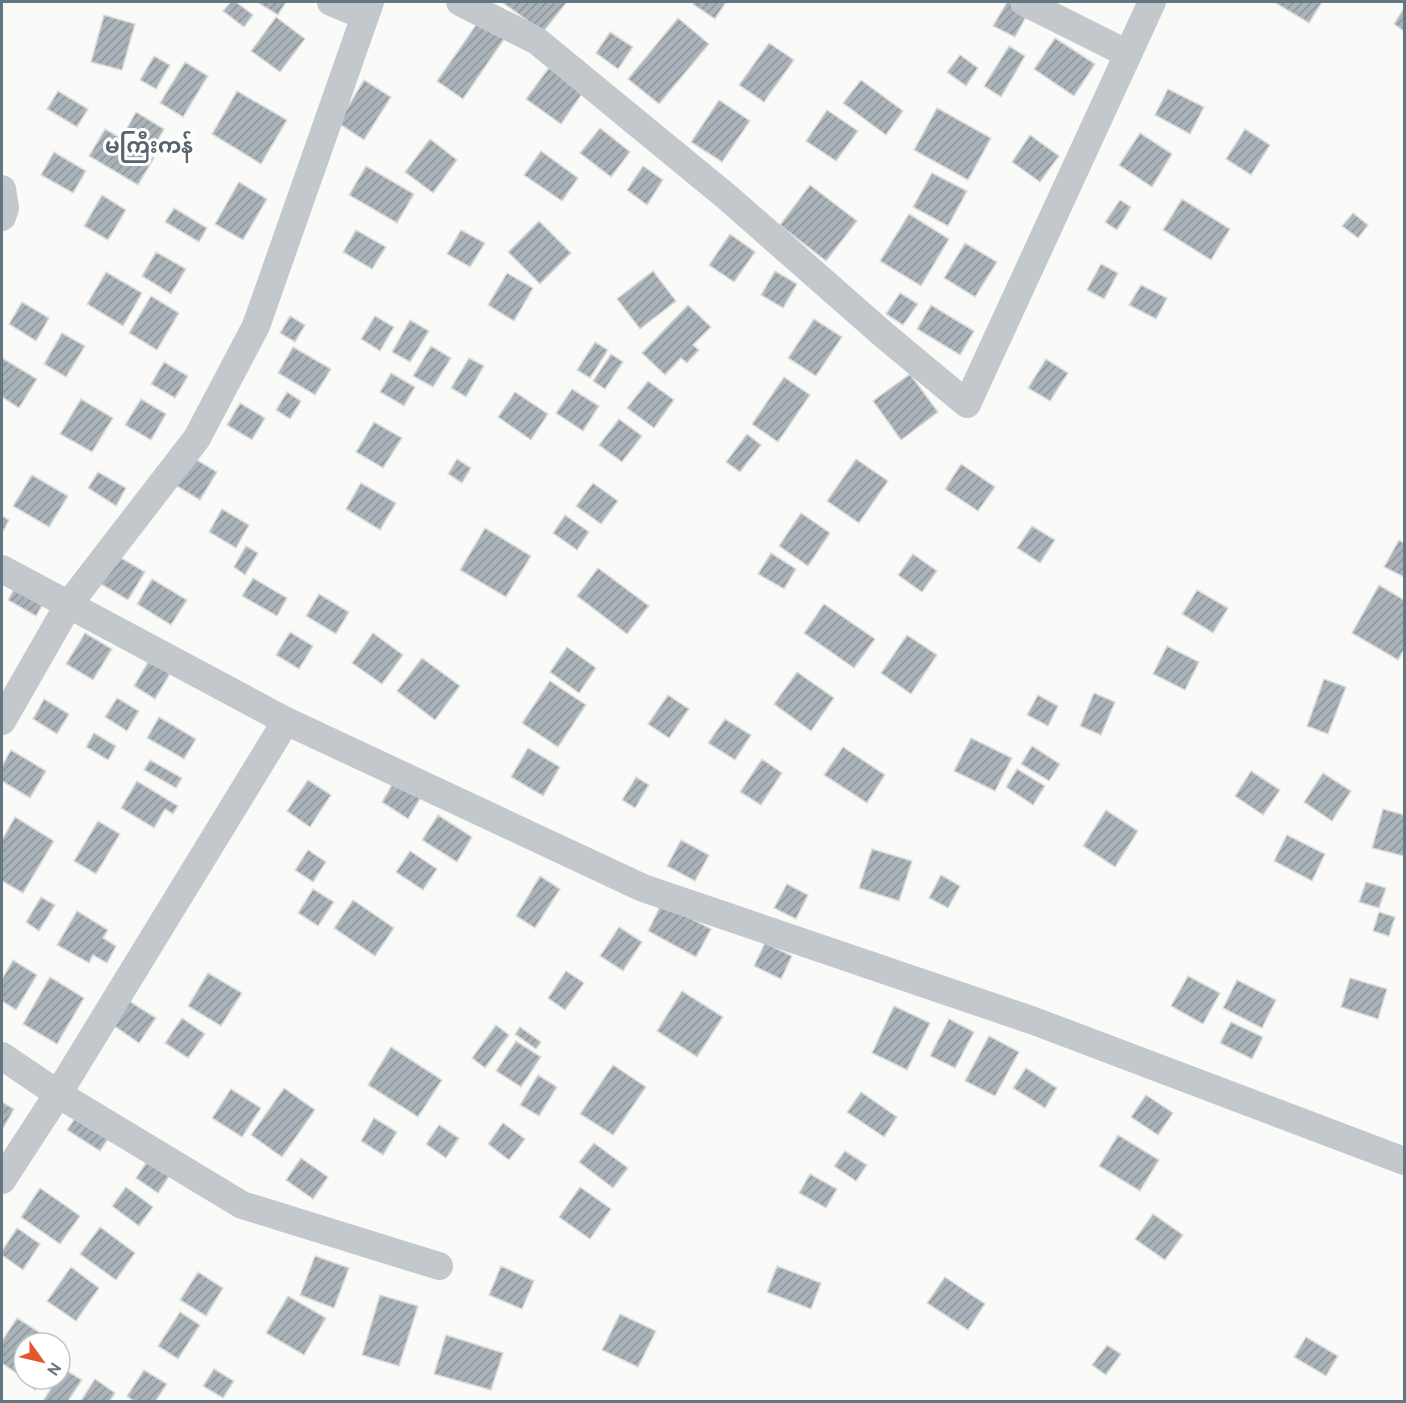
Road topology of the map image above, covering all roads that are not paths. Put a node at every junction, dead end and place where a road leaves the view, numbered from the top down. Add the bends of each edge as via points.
1 (331, 2) edge
2 (460, 2) edge
3 (1024, 2) edge
4 (1152, 2) edge
5 (367, 9) edge
6 (1128, 54) junction
7 (2, 189) edge
8 (2, 217) edge
9 (2, 569) edge
10 (69, 604) junction
11 (2, 721) edge
12 (286, 721) junction
13 (2, 1056) edge
14 (58, 1094) junction
15 (1404, 1161) edge
16 (2, 1180) edge
17 (439, 1266) dead end

1 - 5 street
2 - 6 street via 537,41 727,197 967,404
3 - 6 street
4 - 6 street
5 - 10 street via 256,326 197,438
7 - 8 street
9 - 10 street
10 - 11 street
10 - 12 street
12 - 14 street
12 - 15 street via 643,888 1034,1021
13 - 14 street
14 - 16 street
14 - 17 street via 242,1205

